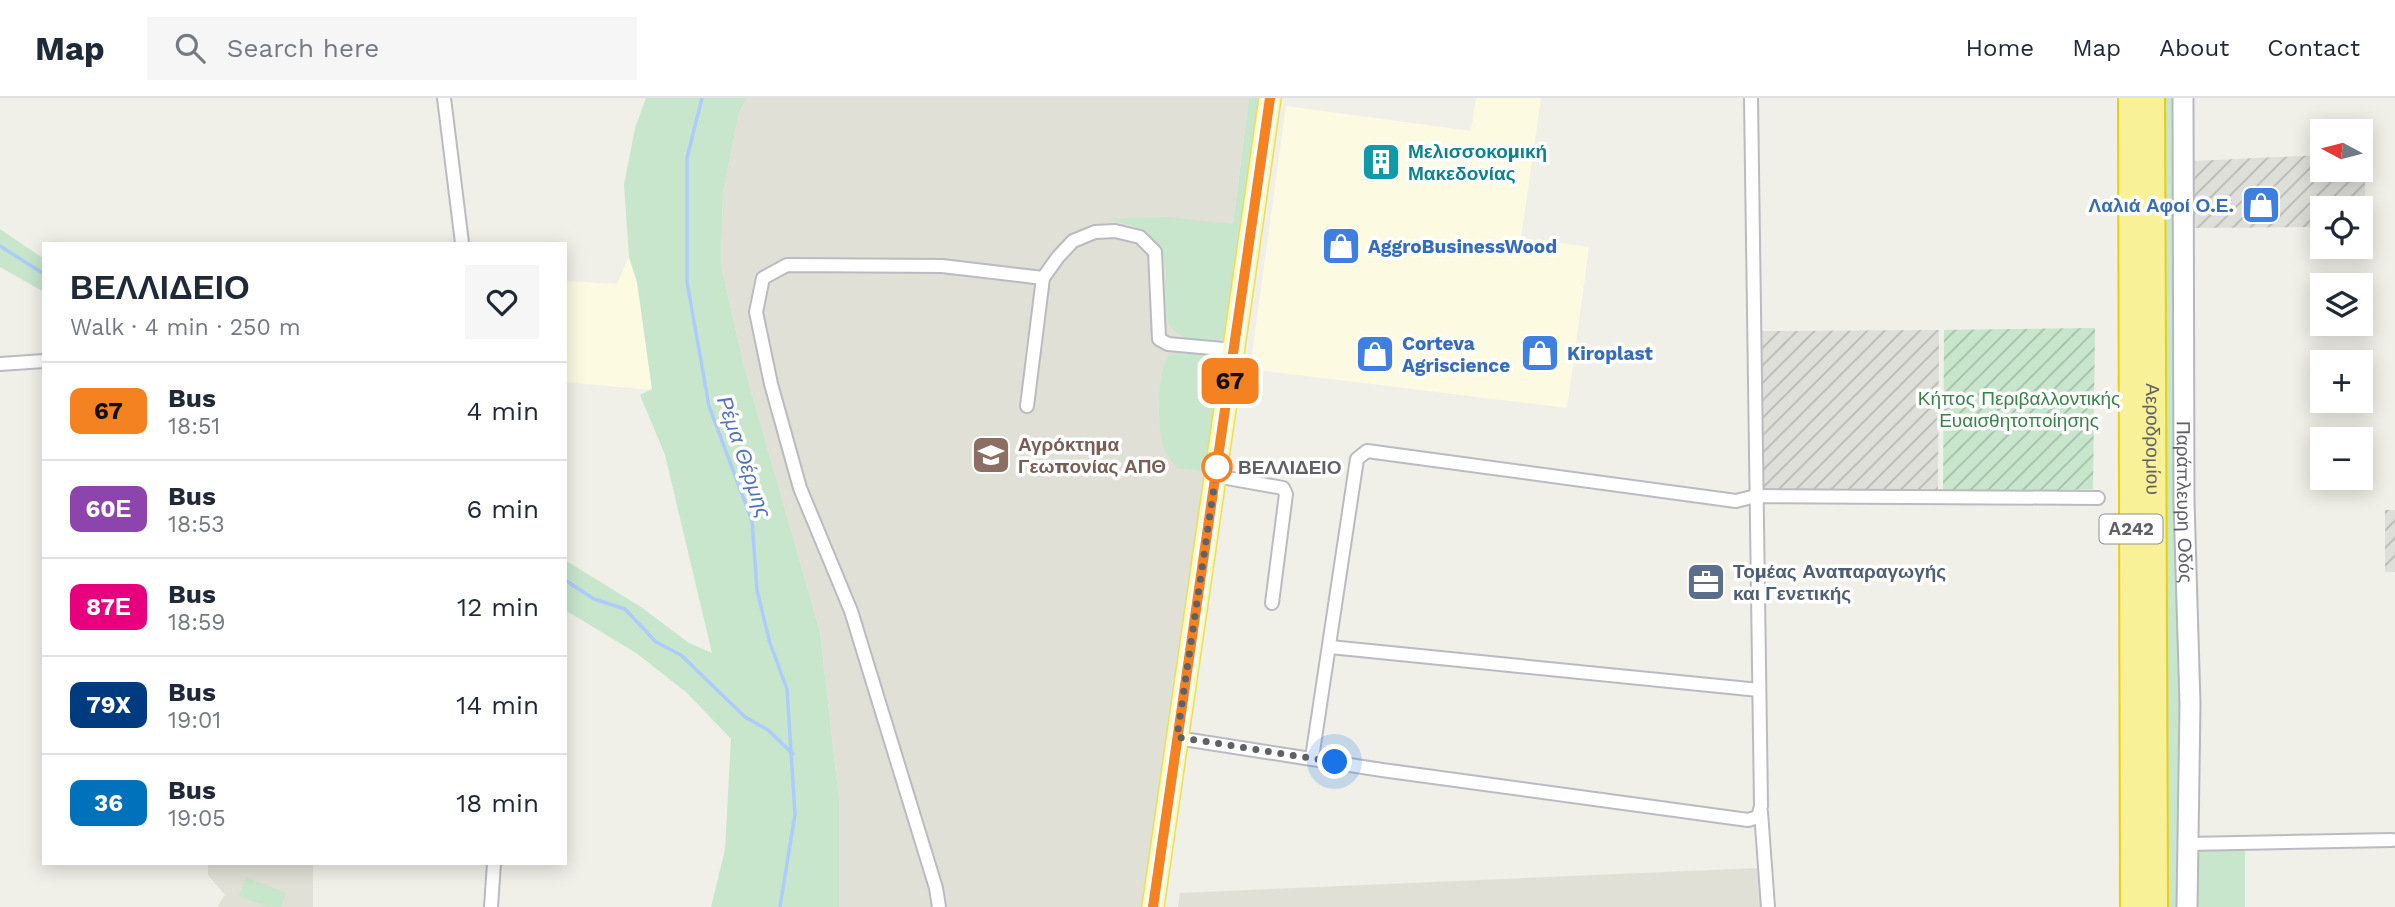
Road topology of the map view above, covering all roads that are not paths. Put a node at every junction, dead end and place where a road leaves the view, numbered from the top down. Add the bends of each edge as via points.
1 (444, 98) edge
2 (1270, 98) edge
3 (1751, 98) edge
4 (2131, 98) edge
5 (2152, 98) edge
6 (2183, 98) edge
7 (462, 242) edge
8 (1043, 278) junction
9 (1234, 350) junction
10 (42, 361) edge
11 (0, 364) edge
12 (1027, 406) dead end
13 (1216, 476) junction
14 (1755, 496) junction
15 (2098, 498) dead end
16 (1272, 603) dead end
17 (1330, 647) junction
18 (1759, 690) junction
19 (1177, 737) junction
20 (1312, 758) junction
21 (1761, 812) junction
22 (2392, 840) dead end
23 (2187, 844) junction
24 (494, 865) edge
25 (491, 907) edge
26 (939, 907) edge
27 (1153, 907) edge
28 (1768, 907) edge
29 (2133, 907) edge
30 (2155, 907) edge
31 (2187, 907) edge

1 - 7 street
2 - 9 main road
3 - 14 street
4 - 29 highway, Αεροδρομίου / Α242
5 - 30 highway, Αεροδρομίου / Α242
6 - 23 street, Παράπλευρη Οδός via 2190,704
8 - 9 street via 1073,241 1095,232 1140,237 1155,252 1159,339 1168,344
8 - 12 street
8 - 26 street via 942,266 788,265 763,278 758,293 756,312 771,384 800,488 851,611
9 - 13 main road
10 - 11 street
13 - 16 street via 1283,488 1286,494
13 - 19 main road
14 - 15 street
14 - 17 street via 1736,501 1367,451 1357,459
14 - 18 street
17 - 18 street
17 - 20 street
18 - 21 street
19 - 20 street
19 - 27 main road
20 - 21 street via 1748,820
21 - 28 street
22 - 23 street
23 - 31 street, Παράπλευρη Οδός
24 - 25 street

